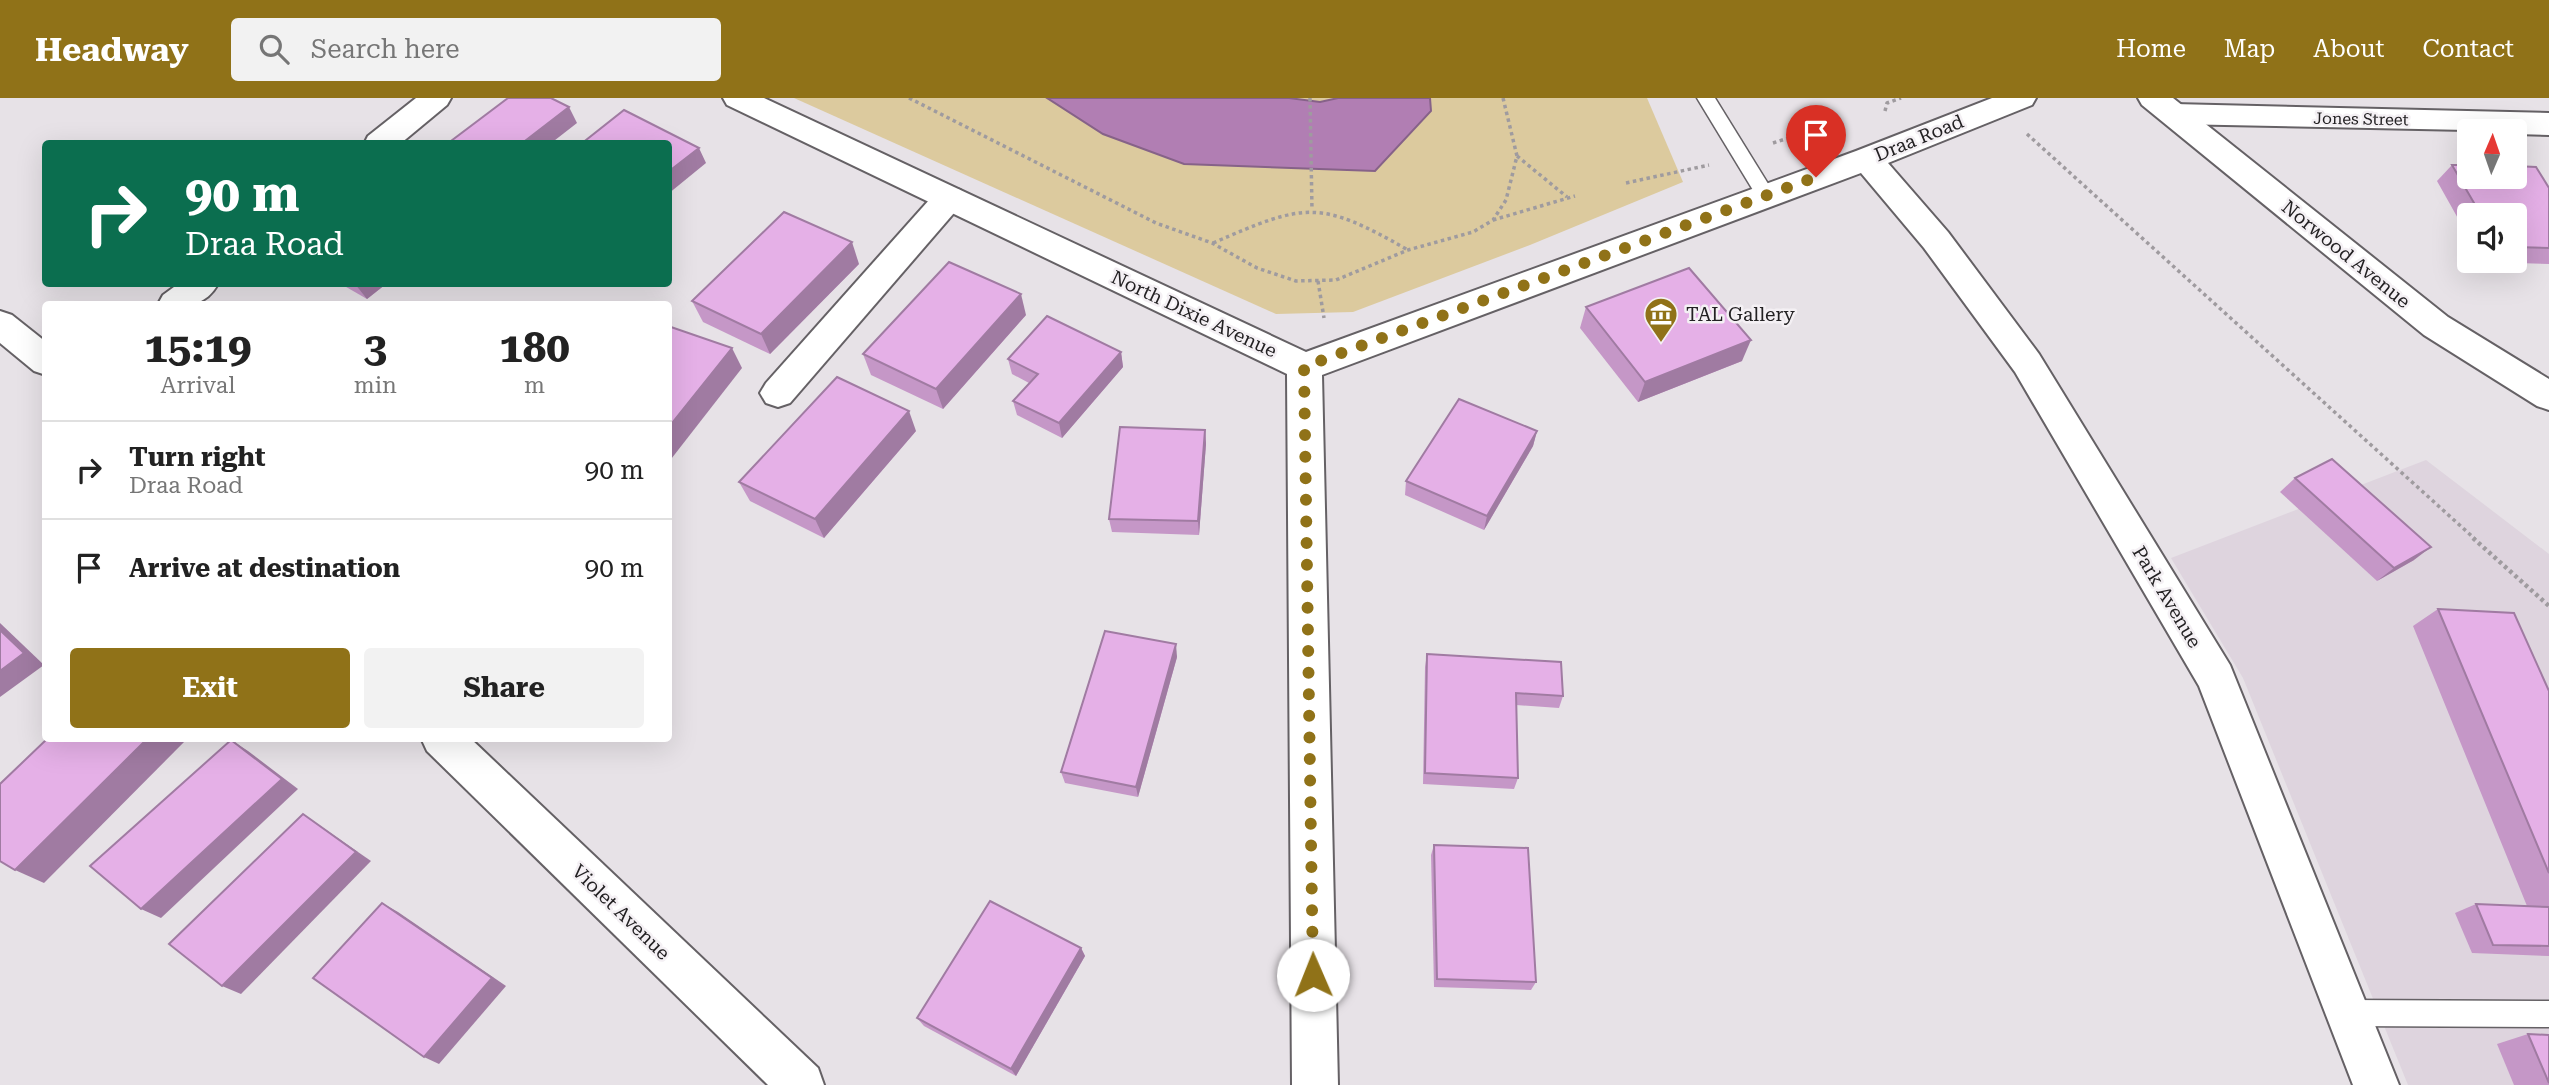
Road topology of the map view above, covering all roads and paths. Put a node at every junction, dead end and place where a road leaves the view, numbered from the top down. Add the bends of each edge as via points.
1 (436, 98) edge
2 (738, 98) edge
3 (909, 98) edge
4 (1310, 98) edge
5 (1503, 98) edge
6 (1706, 98) edge
7 (2021, 98) edge
8 (2163, 106) edge
9 (2549, 124) edge
10 (2026, 133) dead end
11 (384, 140) edge
12 (1517, 156) junction
13 (1867, 159) junction
14 (1766, 195) junction
15 (1575, 196) dead end
16 (1567, 197) junction
17 (949, 198) junction
18 (1311, 211) junction
19 (1493, 220) junction
20 (1212, 243) junction
21 (1408, 250) junction
22 (1318, 281) junction
23 (197, 287) edge
24 (179, 301) edge
25 (1325, 322) dead end
26 (0, 324) edge
27 (42, 359) edge
28 (1304, 367) junction
29 (778, 393) dead end
30 (2549, 396) edge
31 (2549, 606) edge
32 (445, 742) edge
33 (2347, 1013) junction
34 (2549, 1014) edge
35 (801, 1085) edge
36 (1315, 1085) edge
37 (2376, 1085) edge

1 - 11 street
2 - 17 street, North Dixie Avenue
3 - 20 path via 1110,201
4 - 18 path
5 - 12 path
6 - 14 lane
7 - 13 street, Draa Road
8 - 9 street, Jones Street
8 - 30 street, Norwood Avenue via 2436,326
10 - 31 path
12 - 16 path
12 - 19 path via 1506,200
13 - 14 street, Draa Road
13 - 33 street, Park Avenue via 1936,240 2027,363 2216,678
14 - 28 street, Draa Road
15 - 16 path
16 - 19 path
17 - 28 street, North Dixie Avenue
17 - 29 street
18 - 20 path via 1275,217
18 - 21 path via 1363,224
19 - 21 path via 1473,232
20 - 22 path via 1257,268 1296,281
21 - 22 path via 1336,280
22 - 25 path
23 - 24 street
26 - 27 street
28 - 36 street
32 - 35 street, Violet Avenue
33 - 34 lane
33 - 37 street, Park Avenue

